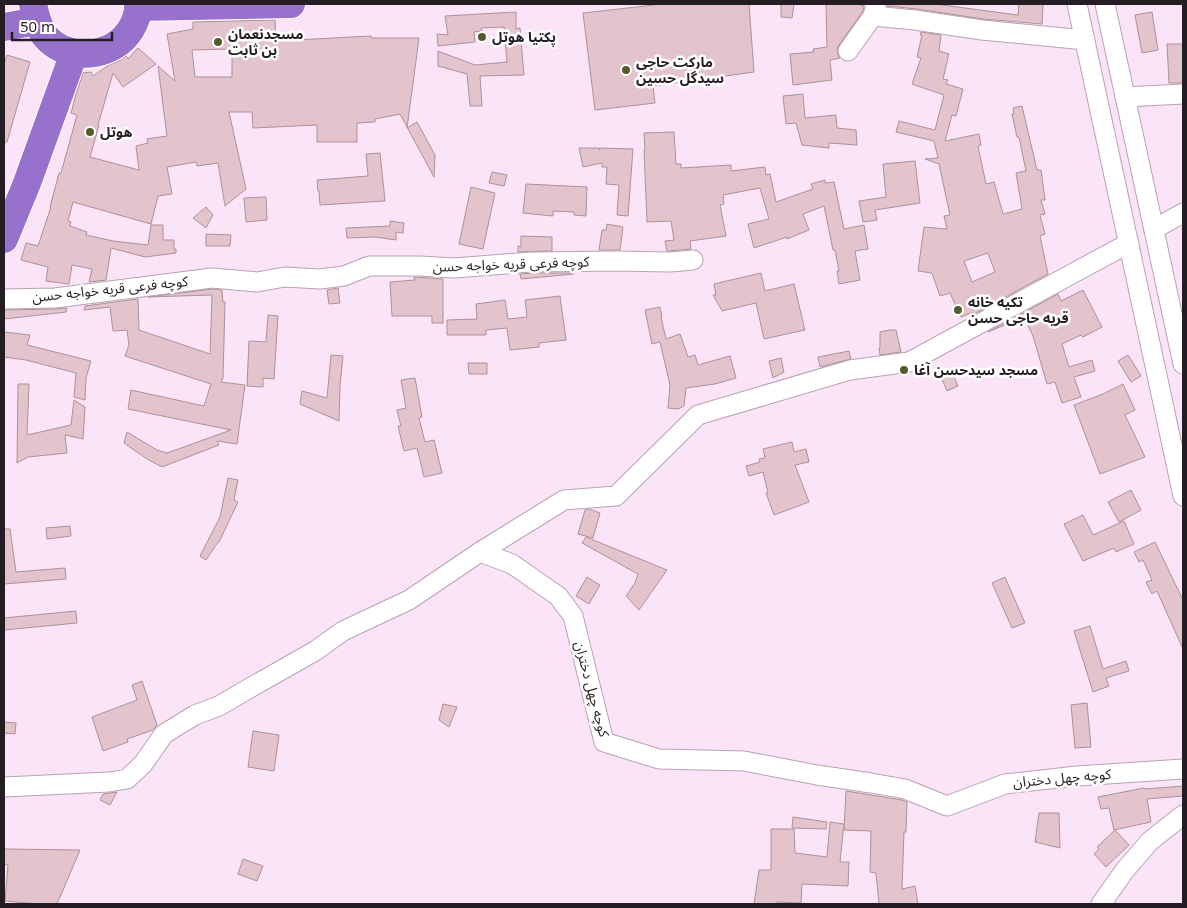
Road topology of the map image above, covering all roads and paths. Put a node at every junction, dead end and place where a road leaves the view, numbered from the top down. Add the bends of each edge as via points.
1 (291, 4) edge
2 (1077, 4) edge
3 (1105, 4) edge
4 (138, 5) edge
5 (4, 8) edge
6 (33, 9) edge
7 (875, 10) edge
8 (4, 27) edge
9 (1085, 40) junction
10 (848, 51) dead end
11 (74, 53) junction
12 (1183, 94) edge
13 (1125, 97) junction
14 (1183, 213) edge
15 (1154, 229) junction
16 (5, 236) edge
17 (1128, 243) junction
18 (692, 260) dead end
19 (4, 299) edge
20 (1183, 364) edge
21 (1183, 496) edge
22 (480, 552) junction
23 (1183, 769) edge
24 (4, 787) edge
25 (1183, 815) edge
26 (1101, 904) edge

1 - 4 highway
2 - 9 street
3 - 13 street
4 - 11 highway via 131,30 120,42 106,51
5 - 6 highway
6 - 8 highway
6 - 11 highway via 46,36 58,47
7 - 9 street via 982,30
7 - 10 street
9 - 17 street
11 - 16 highway
12 - 13 street
13 - 15 street
14 - 15 street
15 - 20 street
17 - 21 street
17 - 22 street via 909,362 850,370 698,414 616,496 564,500
18 - 19 street, کوچه فرعی قریه خواجه حسن via 532,262 454,268 369,266 344,276 320,279 285,277 257,282 212,278 56,298
22 - 23 street, کوچه چهل دختران via 512,564 558,596 573,616 604,742 659,759 744,761 905,789 947,806 1005,784
22 - 24 street via 408,600 343,631 248,690 164,734 143,764 127,779
25 - 26 street via 1150,841

